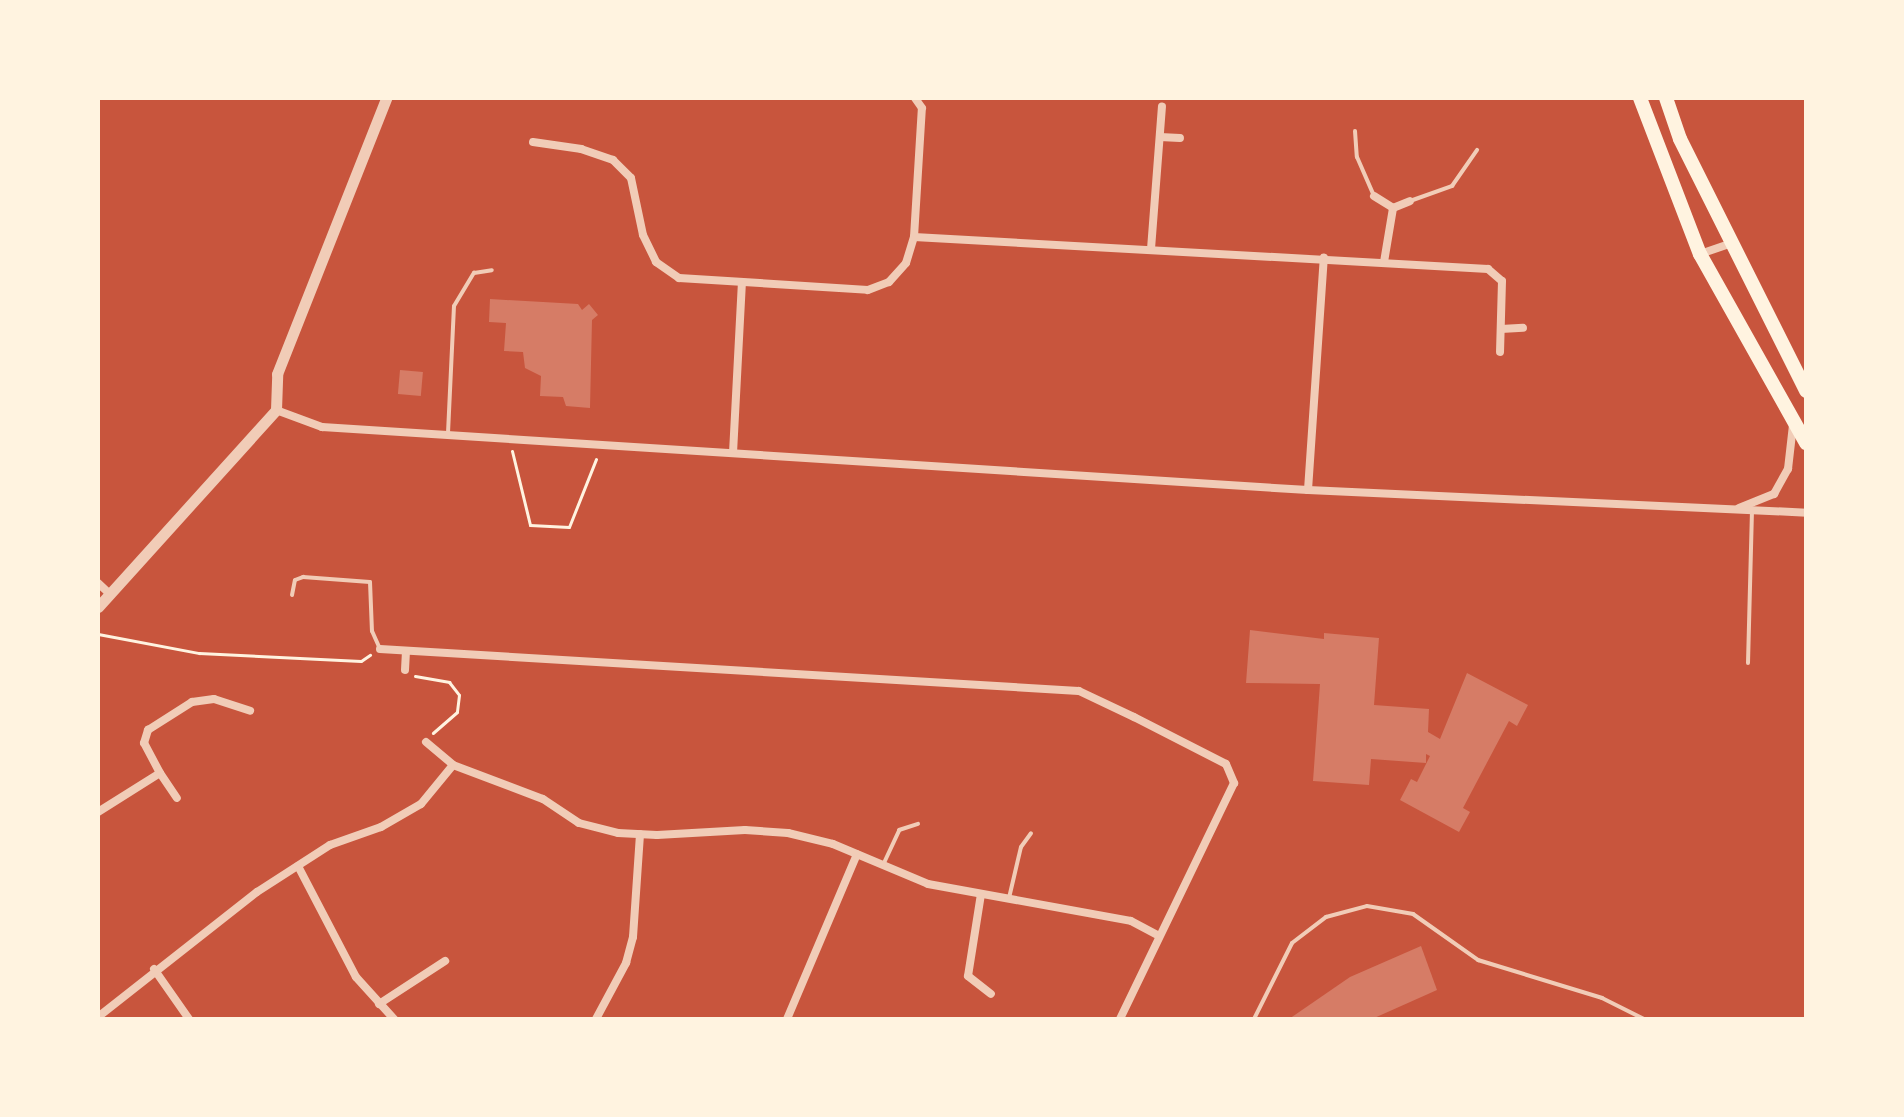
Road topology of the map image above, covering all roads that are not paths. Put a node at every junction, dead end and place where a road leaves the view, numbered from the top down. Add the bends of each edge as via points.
1 (386, 98) edge
2 (915, 98) edge
3 (1640, 98) edge
4 (1666, 98) edge
5 (1162, 106) dead end
6 (1355, 131) dead end
7 (1160, 137) junction
8 (1180, 138) dead end
9 (533, 142) dead end
10 (1477, 150) dead end
11 (1374, 196) joint
12 (1410, 201) joint
13 (1393, 208) junction
14 (914, 237) junction
15 (1732, 243) junction
16 (1151, 249) junction
17 (1700, 254) junction
18 (1324, 258) junction
19 (1384, 262) junction
20 (492, 270) dead end
21 (742, 282) junction
22 (1523, 328) dead end
23 (1501, 329) junction
24 (1500, 352) dead end
25 (1806, 391) edge
26 (276, 410) junction
27 (1793, 422) junction
28 (448, 435) junction
29 (1806, 443) edge
30 (733, 453) junction
31 (1308, 490) junction
32 (1735, 510) junction
33 (1752, 511) junction
34 (1806, 513) edge
35 (98, 583) edge
36 (110, 594) junction
37 (292, 595) dead end
38 (98, 607) edge
39 (380, 649) joint
40 (406, 652) junction
41 (1748, 663) dead end
42 (405, 670) road end
43 (250, 711) dead end
44 (426, 742) road end
45 (453, 765) junction
46 (160, 773) junction
47 (177, 798) dead end
48 (98, 812) edge
49 (918, 824) dead end
50 (1031, 833) dead end
51 (640, 834) junction
52 (857, 854) junction
53 (883, 865) junction
54 (298, 866) junction
55 (981, 894) junction
56 (1009, 898) junction
57 (1159, 936) junction
58 (445, 961) dead end
59 (154, 969) junction
60 (991, 994) dead end
61 (379, 1004) junction
62 (98, 1017) edge
63 (189, 1019) edge
64 (394, 1019) edge
65 (596, 1019) edge
66 (787, 1019) edge
67 (1120, 1019) edge
68 (1254, 1019) edge
69 (1644, 1019) edge

1 - 26 street via 277,374
2 - 14 street via 922,108
3 - 17 highway
4 - 15 highway via 1680,139
5 - 7 street
6 - 11 lane via 1357,157
7 - 8 street
7 - 16 street
9 - 21 street via 613,160 631,178 643,235 656,262 679,278
10 - 12 lane via 1452,186
11 - 13 street
12 - 13 street
13 - 19 street
14 - 16 street
14 - 21 street via 906,263 889,282 868,290
15 - 17 street
15 - 25 highway
16 - 18 street
17 - 27 highway
18 - 19 street
18 - 31 street
19 - 23 street via 1488,269 1502,281
20 - 28 lane via 474,273 454,306
21 - 30 street
22 - 23 street
23 - 24 street
26 - 28 street via 322,427
26 - 36 street
27 - 29 highway
27 - 32 street via 1788,469 1774,494
28 - 30 street
30 - 31 street
31 - 32 street
32 - 33 street
33 - 34 street
33 - 41 lane
35 - 36 street
36 - 38 street
37 - 39 lane via 295,580 303,577 370,582 372,631
39 - 40 street
40 - 42 street
40 - 57 street via 1079,691 1226,764 1233,773 1231,794
43 - 46 street via 214,699 192,702 148,730 144,743
44 - 45 street
45 - 51 street via 543,799 579,823
45 - 54 street via 421,804 381,827 330,845
46 - 47 street
46 - 48 street
49 - 53 lane via 899,830
50 - 56 lane via 1021,847
51 - 52 street via 788,833
51 - 65 street via 633,937 626,963
52 - 53 street
52 - 66 street
53 - 55 street via 928,884
54 - 59 street
54 - 61 street via 356,977
55 - 56 street
55 - 60 street via 968,976
56 - 57 street via 1131,921
57 - 67 street
58 - 61 street
59 - 62 street
59 - 63 street
61 - 64 street
68 - 69 lane via 1292,943 1326,917 1367,906 1413,914 1478,960 1602,998

